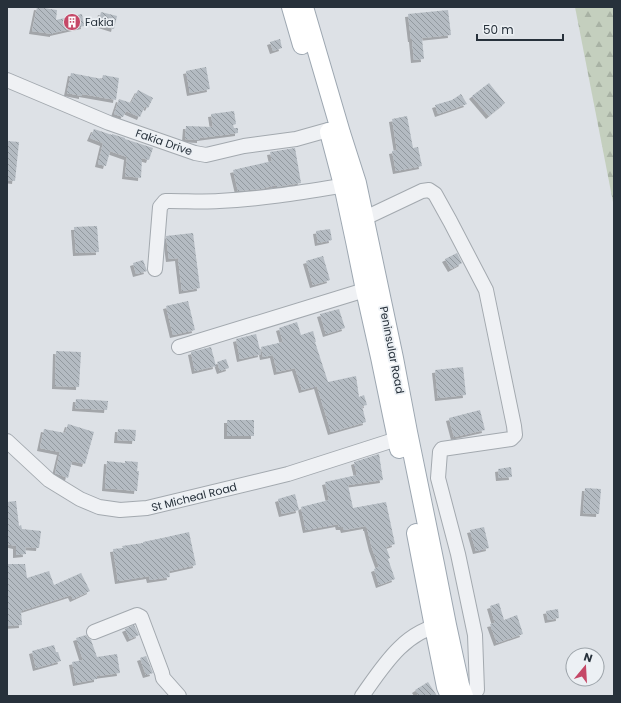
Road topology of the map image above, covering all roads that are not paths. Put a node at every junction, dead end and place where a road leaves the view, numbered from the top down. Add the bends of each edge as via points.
1 (291, 7) edge
2 (304, 7) edge
3 (7, 80) edge
4 (328, 130) junction
5 (350, 184) junction
6 (365, 218) junction
7 (155, 269) dead end
8 (365, 290) junction
9 (179, 347) dead end
10 (397, 439) junction
11 (7, 441) edge
12 (440, 626) junction
13 (94, 632) dead end
14 (180, 696) edge
15 (362, 696) edge
16 (450, 696) edge
17 (464, 696) edge

1 - 4 main road, Peninsular Road
2 - 5 main road, Peninsular Road via 341,133
3 - 4 street, Fakia Drive via 109,123 206,155 244,146 296,139
4 - 5 main road, Peninsular Road
5 - 6 main road, Peninsular Road
5 - 7 street via 255,198 165,201 160,207
5 - 8 main road, Peninsular Road via 355,241
6 - 12 main road, Peninsular Road via 435,564
6 - 17 street via 422,190 429,190 435,194 486,290 515,435 511,439 442,449 438,478 458,554 475,636 477,690
8 - 9 street
8 - 10 main road, Peninsular Road
10 - 11 street, St Micheal Road via 288,474 147,508 120,510 80,499 49,480
10 - 12 main road, Peninsular Road
12 - 15 street via 408,639 389,659
12 - 16 main road, Peninsular Road via 446,687
12 - 17 main road, Peninsular Road
13 - 14 street via 138,615 163,678

